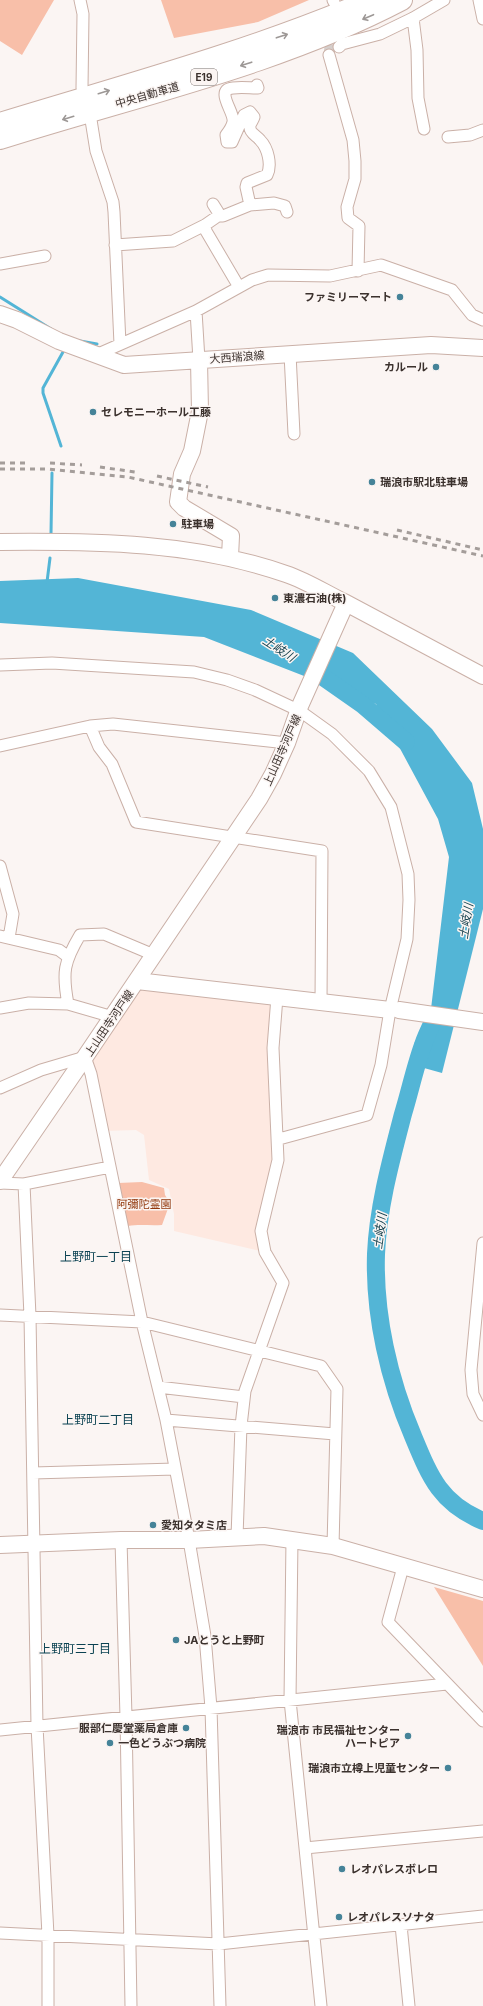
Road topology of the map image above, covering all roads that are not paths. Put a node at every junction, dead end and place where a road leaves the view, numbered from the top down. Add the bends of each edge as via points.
1 (80, 0) edge
2 (370, 0) edge
3 (402, 0) edge
4 (444, 0) edge
5 (479, 0) edge
6 (413, 18) junction
7 (483, 19) edge
8 (339, 47) dead end
9 (329, 55) tunnel mouth
10 (257, 85) dead end
11 (82, 88) dead end
12 (91, 120) dead end
13 (0, 123) edge
14 (424, 129) dead end
15 (483, 130) edge
16 (448, 137) dead end
17 (0, 139) edge
18 (213, 204) dead end
19 (250, 205) junction
20 (287, 212) dead end
21 (218, 216) junction
22 (205, 225) junction
23 (115, 245) junction
24 (45, 256) dead end
25 (0, 264) edge
26 (358, 271) junction
27 (239, 287) junction
28 (196, 311) junction
29 (0, 314) edge
30 (483, 320) edge
31 (120, 344) junction
32 (483, 348) edge
33 (290, 354) junction
34 (96, 355) junction
35 (199, 360) junction
36 (294, 434) dead end
37 (0, 542) edge
38 (230, 557) junction
39 (346, 603) junction
40 (0, 665) edge
41 (483, 676) edge
42 (300, 709) junction
43 (90, 726) junction
44 (287, 743) junction
45 (0, 746) edge
46 (233, 839) junction
47 (0, 866) edge
48 (4, 937) edge
49 (154, 955) junction
50 (67, 956) junction
51 (137, 981) junction
52 (277, 997) junction
53 (321, 1002) junction
54 (68, 1004) junction
55 (0, 1008) edge
56 (394, 1010) junction
57 (113, 1017) junction
58 (483, 1022) edge
59 (85, 1057) junction
60 (0, 1088) edge
61 (279, 1139) junction
62 (110, 1167) junction
63 (0, 1182) edge
64 (24, 1184) junction
65 (483, 1243) edge
66 (0, 1315) edge
67 (30, 1316) junction
68 (142, 1322) junction
69 (258, 1350) junction
70 (158, 1386) junction
71 (244, 1398) junction
72 (483, 1415) edge
73 (166, 1420) junction
74 (241, 1426) junction
75 (335, 1434) junction
76 (175, 1469) junction
77 (33, 1473) junction
78 (237, 1537) junction
79 (292, 1539) junction
80 (121, 1540) junction
81 (189, 1540) junction
82 (35, 1543) junction
83 (0, 1544) edge
84 (333, 1546) junction
85 (403, 1567) junction
86 (483, 1589) edge
87 (447, 1684) junction
88 (290, 1700) junction
89 (211, 1708) junction
90 (126, 1717) junction
91 (483, 1720) edge
92 (37, 1726) junction
93 (0, 1730) edge
94 (483, 1831) edge
95 (305, 1848) junction
96 (483, 1916) edge
97 (401, 1925) junction
98 (0, 1933) edge
99 (314, 1934) junction
100 (48, 1935) junction
101 (130, 1940) junction
102 (219, 1944) junction
103 (48, 2006) edge
104 (131, 2006) edge
105 (220, 2006) edge
106 (321, 2006) edge
107 (409, 2006) edge

1 - 11 street via 83,14
13 -> 2 highway, 中央自動車道 / E19 via 288,34
3 -> 17 highway, 中央自動車道 / E19 via 309,42 250,63
4 - 6 street
5 - 7 street
6 - 8 street via 380,34
6 - 14 street via 418,98
9 - 26 street via 353,140 355,179 347,207 348,218 359,226
10 - 19 street via 258,88 231,88 224,94 233,117 226,142 232,142 244,115 250,112 254,118 250,129 266,151 269,171 267,175 247,182
12 - 23 street via 96,151 113,202
15 - 16 street via 470,135
18 - 21 street
19 - 20 street via 281,204
19 - 21 street
21 - 22 street
22 - 23 street via 173,241
22 - 27 street via 206,231
23 - 31 street
24 - 25 street
26 - 27 street via 330,276 268,275
26 - 30 street via 380,265 452,290 472,315
27 - 28 street
28 - 31 street
28 - 35 street
29 - 34 main road, 大西瑞浪線
31 - 34 street
32 - 33 main road, 大西瑞浪線 via 431,345
33 - 35 main road, 大西瑞浪線
33 - 36 street
34 - 35 main road, 大西瑞浪線 via 128,365
35 - 38 main road via 200,411 192,451 182,474 178,502 231,536
37 - 38 main road via 157,546
38 - 39 main road via 287,574
39 - 41 main road
39 - 42 main road, 上山田寺河戸線
40 - 42 street via 52,663 194,672 255,690
42 - 44 main road, 上山田寺河戸線
42 - 56 street via 332,734 369,771 391,807 408,874 409,900 407,939
43 - 44 street via 113,724
43 - 45 street
43 - 46 street via 99,747 112,764 136,822
44 - 46 main road, 上山田寺河戸線 via 263,792
46 - 49 main road, 上山田寺河戸線
46 - 53 street via 322,851
47 - 48 street via 13,914
48 - 50 street via 59,950
49 - 50 street via 104,934 80,935
49 - 51 main road, 上山田寺河戸線
50 - 54 street via 65,987
51 - 52 main road
51 - 57 main road, 上山田寺河戸線
52 - 53 main road
52 - 61 street via 273,1048 275,1124
53 - 56 main road
54 - 55 street via 28,1003
54 - 57 street
56 - 58 main road
56 - 61 street via 367,1115
57 - 59 main road, 上山田寺河戸線
59 - 60 street via 41,1070
59 - 62 street via 91,1074
59 - 63 main road, 上山田寺河戸線
61 - 69 street via 278,1160 261,1231 265,1252 283,1283
62 - 64 street
62 - 68 street
63 - 64 street
64 - 67 street
65 - 72 street via 471,1370 473,1394
66 - 67 street
67 - 68 street
67 - 77 street
68 - 69 street
68 - 70 street
69 - 71 street
69 - 75 street via 321,1366 337,1389
70 - 71 street
70 - 73 street
71 - 74 street
73 - 74 street
73 - 76 street
74 - 75 street
74 - 78 street
75 - 84 street
76 - 77 street
76 - 81 street
77 - 82 street
78 - 79 main road
78 - 81 main road
79 - 84 main road
79 - 88 street
80 - 81 main road
80 - 82 main road
80 - 90 street
81 - 89 street via 204,1636
82 - 83 main road
82 - 92 street
84 - 85 main road
85 - 86 main road
85 - 87 street via 388,1622
87 - 88 street
87 - 91 street
88 - 89 street
88 - 95 street
89 - 90 street
89 - 102 street
90 - 92 street
90 - 101 street
92 - 93 street
92 - 100 street
94 - 95 street
95 - 99 street
96 - 97 street
97 - 99 street
97 - 107 street
98 - 100 street
99 - 102 street
99 - 106 street
100 - 101 street
100 - 103 street
101 - 102 street
101 - 104 street
102 - 105 street

